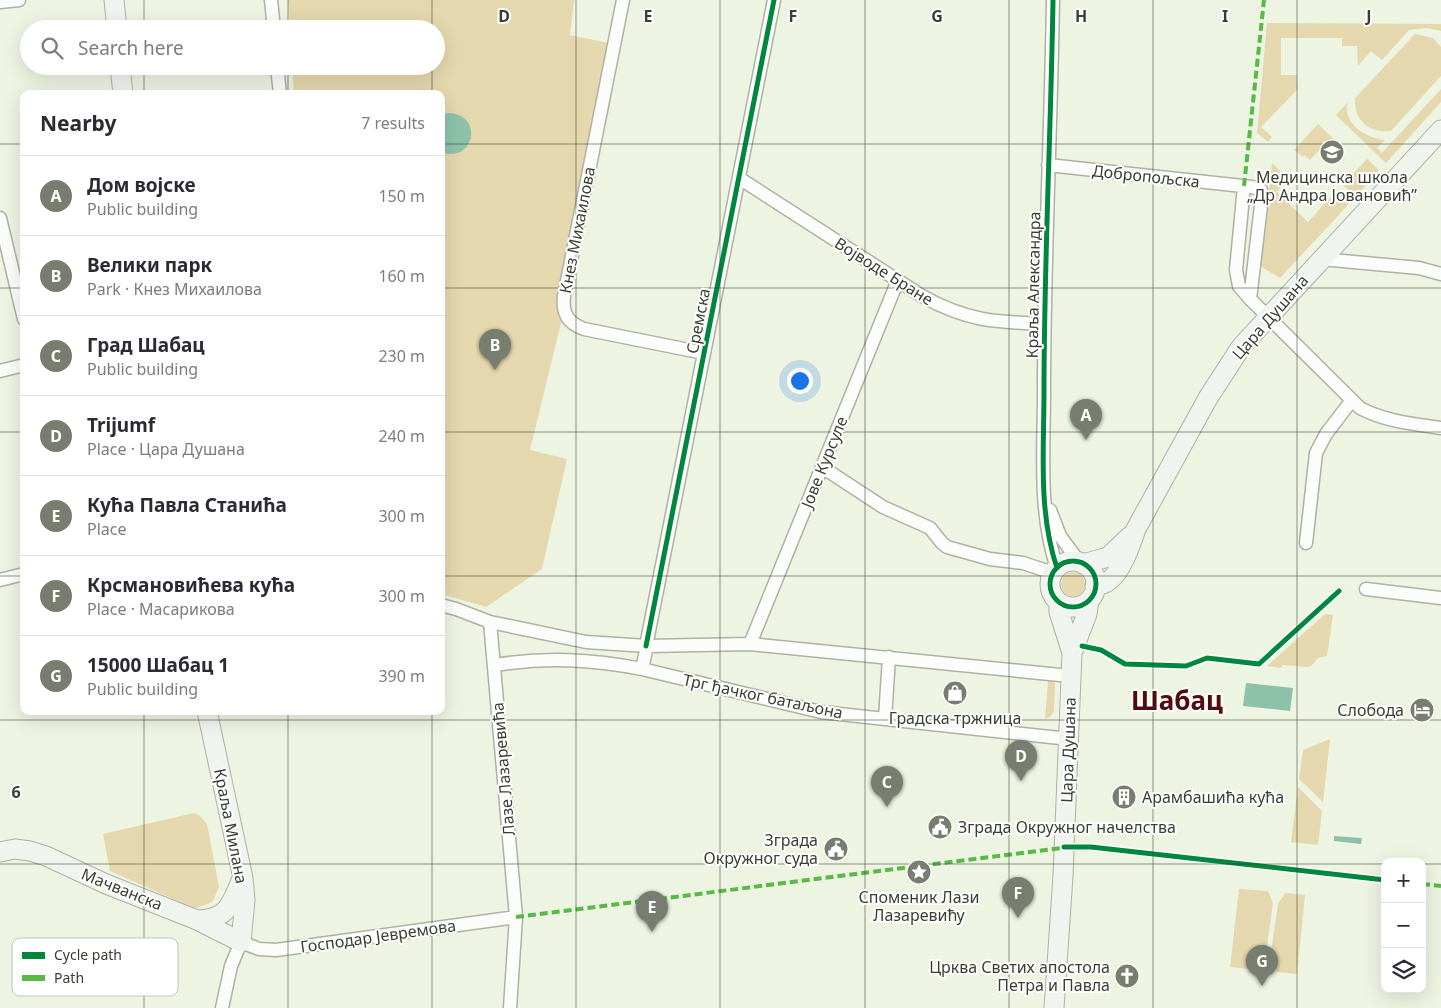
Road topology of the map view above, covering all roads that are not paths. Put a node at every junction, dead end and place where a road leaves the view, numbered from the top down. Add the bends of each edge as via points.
1 (19, 0) edge
2 (114, 0) edge
3 (271, 0) edge
4 (623, 0) edge
5 (774, 0) edge
6 (1053, 0) edge
7 (0, 2) edge
8 (116, 20) edge
9 (273, 20) edge
10 (121, 75) edge
11 (278, 75) edge
12 (123, 90) edge
13 (280, 90) edge
14 (1441, 130) edge
15 (1048, 165) junction
16 (739, 178) junction
17 (1244, 186) junction
18 (0, 218) edge
19 (1321, 259) junction
20 (1441, 274) edge
21 (898, 280) junction
22 (1250, 299) junction
23 (20, 302) edge
24 (1267, 317) junction
25 (1044, 324) junction
26 (704, 353) junction
27 (20, 366) edge
28 (0, 371) edge
29 (1352, 400) junction
30 (1441, 428) edge
31 (822, 467) junction
32 (1045, 496) junction
33 (1136, 529) junction
34 (1306, 543) dead end
35 (1082, 564) junction
36 (1055, 570) junction
37 (20, 575) edge
38 (0, 580) edge
39 (1366, 589) dead end
40 (1092, 593) junction
41 (1441, 598) edge
42 (1059, 603) junction
43 (445, 606) edge
44 (490, 622) junction
45 (750, 644) junction
46 (647, 646) junction
47 (1072, 653) junction
48 (889, 657) junction
49 (495, 665) junction
50 (642, 669) junction
51 (1070, 676) junction
52 (208, 715) edge
53 (885, 719) junction
54 (1069, 740) junction
55 (0, 852) edge
56 (243, 878) junction
57 (516, 916) junction
58 (197, 920) junction
59 (241, 942) junction
60 (222, 1008) edge
61 (510, 1008) edge
62 (1054, 1008) edge

1 - 7 street
2 - 8 main road
3 - 9 street
4 - 26 street, Кнез Михаилова via 564,294 564,312 569,321 584,330
5 - 16 street, Сремска
6 - 15 street, Краља Александра
10 - 12 main road
11 - 13 street
14 - 19 main road, Цара Душана
15 - 17 street, Добропољска
15 - 25 street, Краља Александра
16 - 21 street, Војводе Бране
16 - 26 street, Сремска
17 - 22 street via 1236,270 1239,286
17 - 22 street, Добропољска via 1258,188 1262,194
18 - 23 street
19 - 20 street via 1419,268
19 - 24 main road, Цара Душана
21 - 25 street, Војводе Бране via 939,305 970,318
21 - 31 street, Јове Курсуле
22 - 24 street
24 - 29 street
24 - 33 main road, Цара Душана via 1225,370
25 - 32 street, Краља Александра
26 - 46 street, Сремска
27 - 28 street
29 - 30 street via 1372,414
29 - 34 street via 1316,453
31 - 36 street via 883,507 930,528 948,547 984,558
31 - 45 street, Јове Курсуле
32 - 35 street, Краља Александра via 1060,536
32 - 36 street, Краља Александра
33 - 35 main road, Цара Душана via 1108,556
33 - 40 main road, Цара Душана via 1116,573
35 - 36 main road via 1067,563
35 - 40 main road via 1093,573
36 - 42 main road via 1050,590
37 - 38 street
39 - 41 street
40 - 42 main road via 1084,604 1071,607
40 - 47 main road, Цара Душана
42 - 47 main road, Цара Душана
43 - 44 street, Трг ђачког батаљона
44 - 46 street, Трг ђачког батаљона via 586,642
44 - 49 street, Лазе Лазаревића
45 - 46 street, Трг ђачког батаљона
45 - 48 street, Трг ђачког батаљона
46 - 50 street
47 - 51 main road, Цара Душана
48 - 51 street, Трг ђачког батаљона
48 - 53 street
49 - 50 street, Трг ђачког батаљона via 567,659 609,662
49 - 57 street, Лазе Лазаревића
50 - 53 street, Трг ђачког батаљона via 822,712
51 - 54 main road, Цара Душана
52 - 56 main road, Краља Милана
53 - 54 street, Трг ђачког батаљона
54 - 62 main road, Цара Душана
55 - 58 main road, Мачванска via 30,851
56 - 58 main road via 231,904 219,916
56 - 59 main road, Краља Милана via 245,900
57 - 59 street, Господар Јевремова via 276,950 259,949
57 - 61 street, Лазе Лазаревића
58 - 59 main road, Мачванска
59 - 60 street via 231,966

